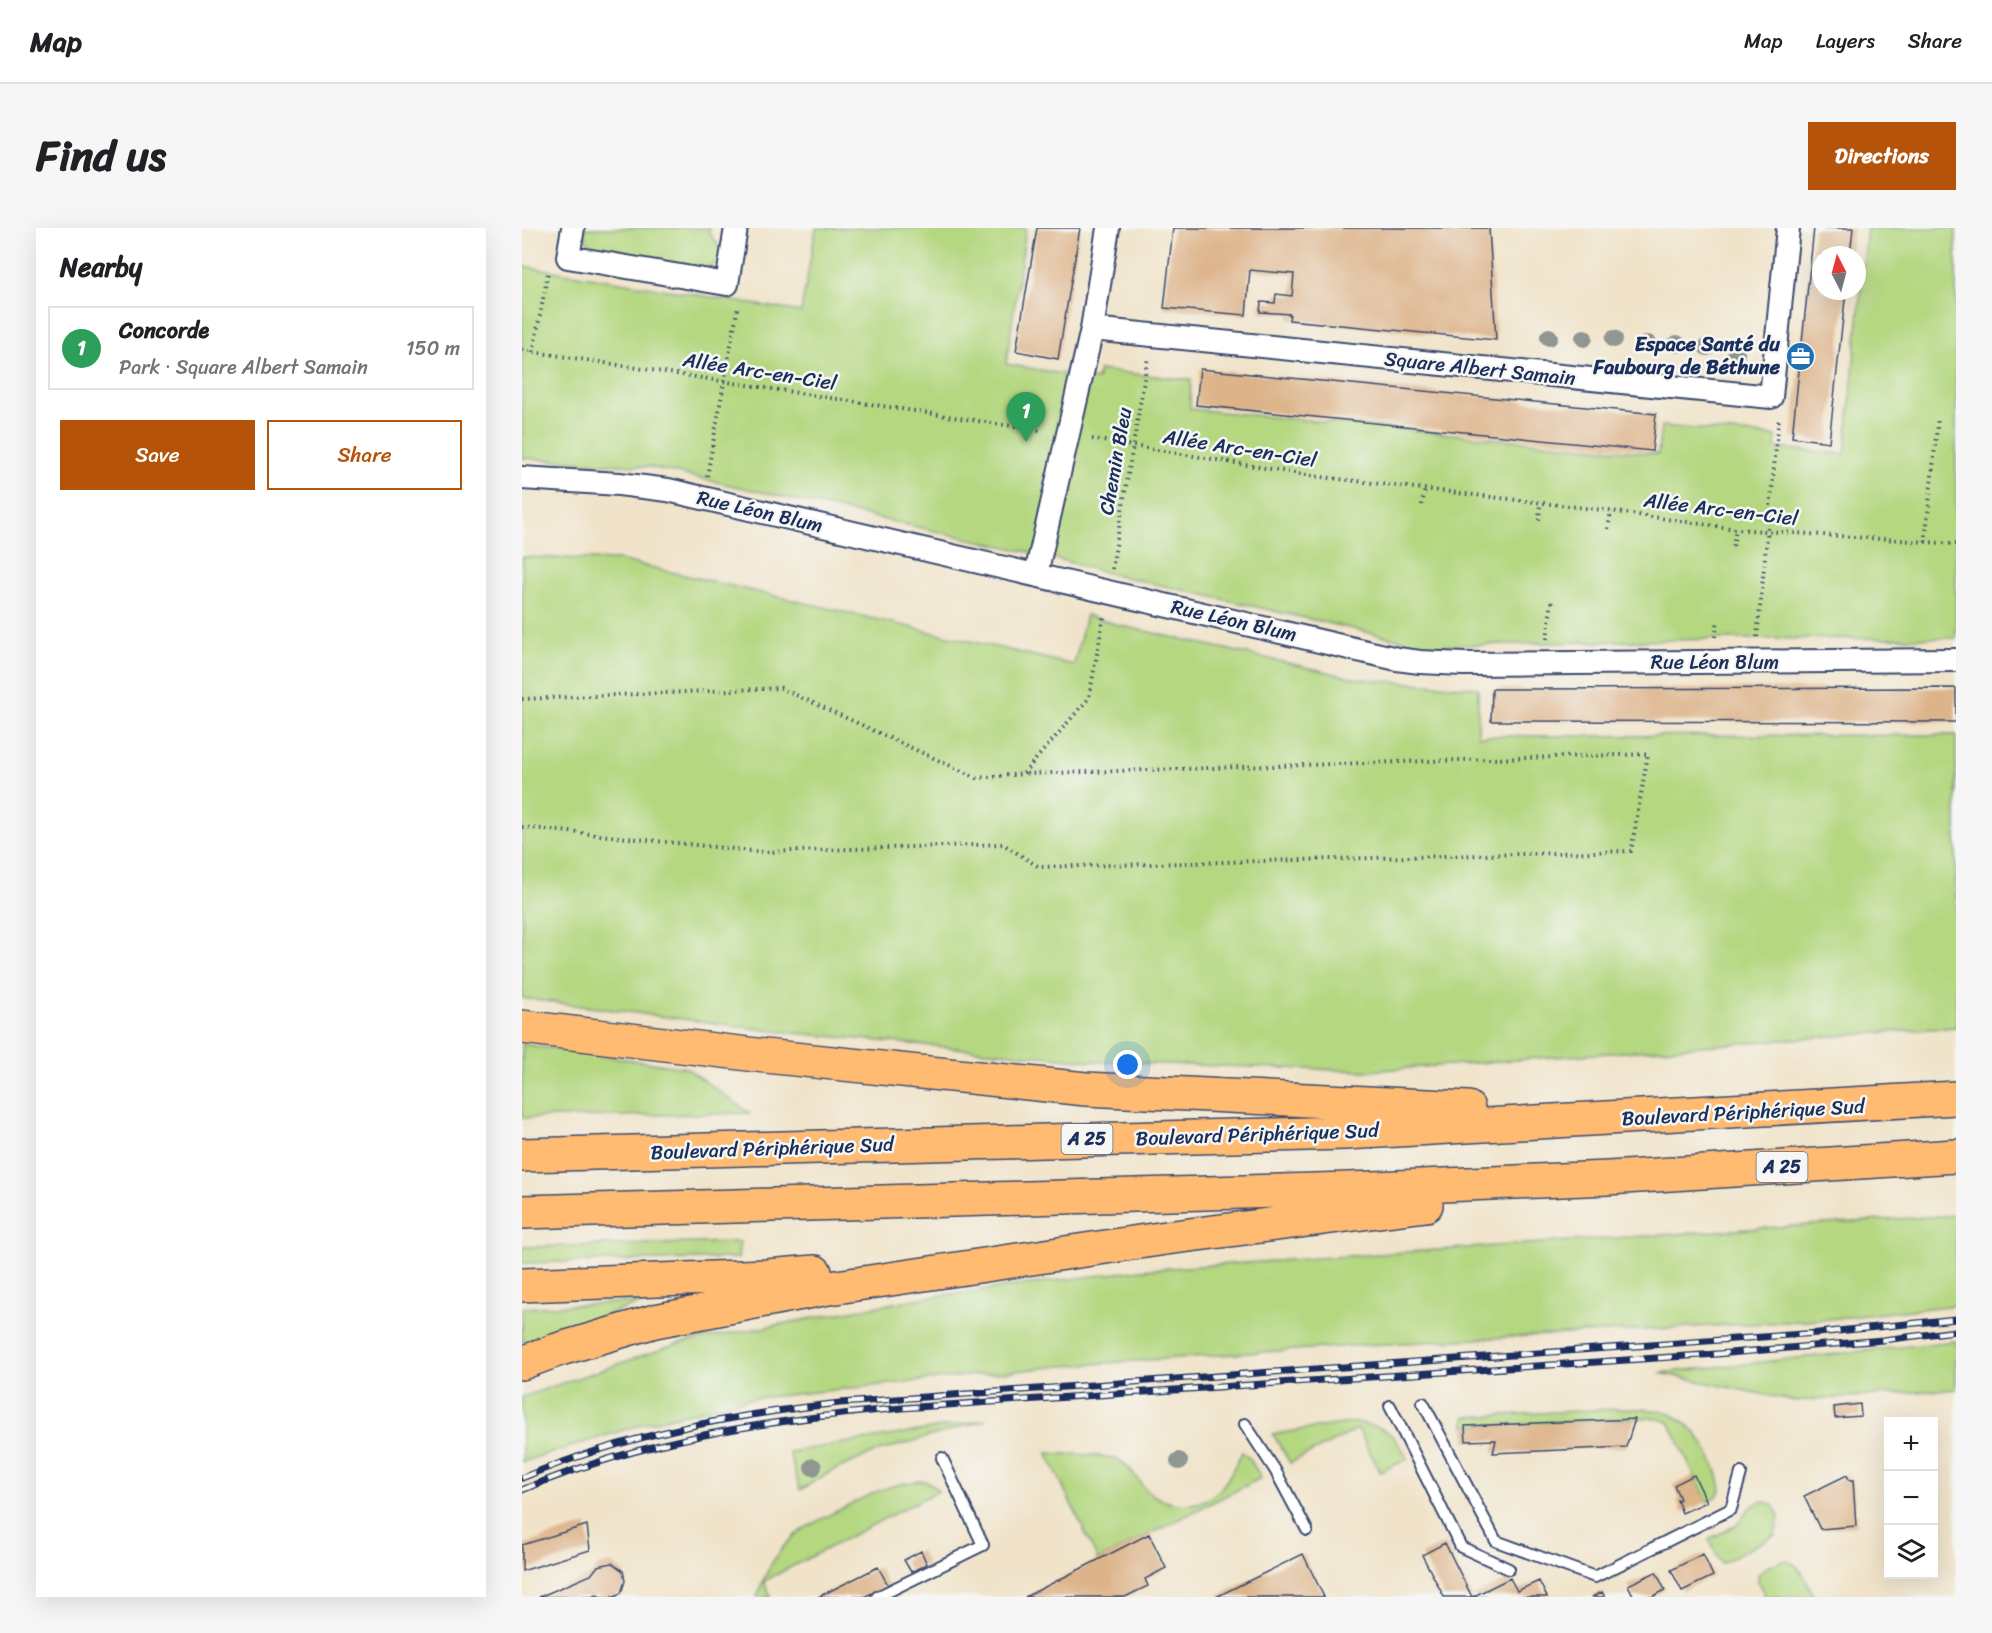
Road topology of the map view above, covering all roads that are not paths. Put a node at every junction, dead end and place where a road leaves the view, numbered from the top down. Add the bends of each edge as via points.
1 (573, 228) edge
2 (736, 228) edge
3 (1108, 228) edge
4 (1788, 228) edge
5 (1092, 329) junction
6 (522, 478) edge
7 (1036, 574) junction
8 (1956, 660) edge
9 (522, 1027) edge
10 (1956, 1098) edge
11 (1653, 1117) junction
12 (522, 1155) edge
13 (1956, 1156) edge
14 (1608, 1178) junction
15 (522, 1212) edge
16 (1166, 1238) junction
17 (522, 1285) edge
18 (522, 1363) edge
19 (1424, 1403) dead end
20 (1390, 1406) dead end
21 (1245, 1424) dead end
22 (942, 1458) dead end
23 (1741, 1473) dead end
24 (1307, 1530) dead end
25 (1509, 1569) dead end
26 (877, 1597) edge

1 - 2 street via 568,256 727,284
3 - 5 street
4 - 5 street, Square Albert Samain via 1771,397
5 - 7 street
6 - 7 street, Rue Léon Blum via 644,486 700,496
7 - 8 street, Rue Léon Blum via 1420,662
9 - 11 highway via 1086,1089
10 - 11 highway, Boulevard Périphérique Sud / A 25
11 - 12 highway, Boulevard Périphérique Sud / A 25 via 1345,1133
13 - 14 highway, A 25
14 - 15 highway, A 25
14 - 16 highway
16 - 17 highway via 767,1276
16 - 18 highway via 823,1289 665,1319
19 - 23 lane via 1496,1541 1595,1577 1731,1509
20 - 25 lane via 1461,1547
21 - 24 lane
22 - 26 lane via 983,1545

